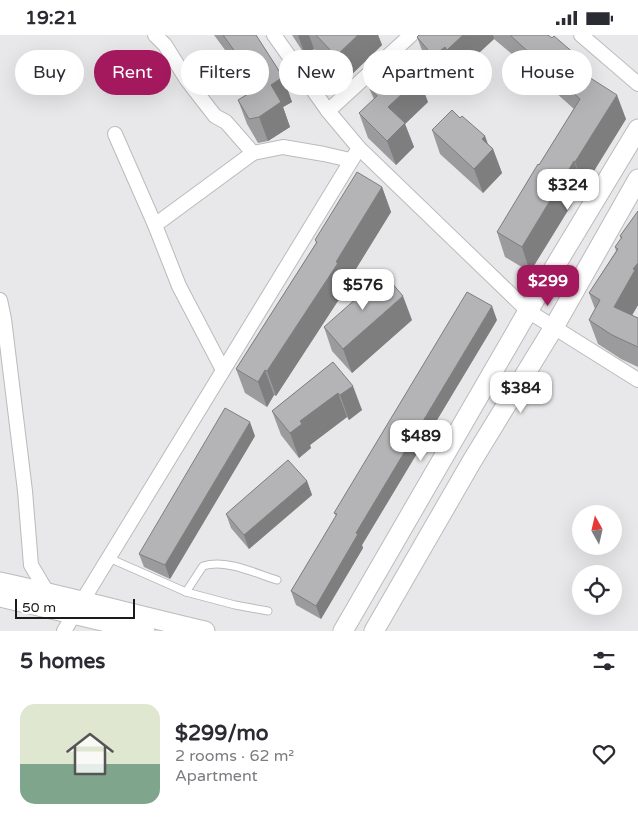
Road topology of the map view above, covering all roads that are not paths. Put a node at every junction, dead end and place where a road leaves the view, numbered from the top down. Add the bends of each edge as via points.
1 (155, 35) edge
2 (274, 35) edge
3 (411, 35) edge
4 (581, 35) edge
5 (638, 84) edge
6 (328, 111) junction
7 (638, 129) edge
8 (115, 134) dead end
9 (359, 148) junction
10 (253, 153) junction
11 (350, 161) junction
12 (638, 179) edge
13 (156, 225) junction
14 (0, 300) edge
15 (528, 311) junction
16 (2, 319) edge
17 (554, 327) junction
18 (223, 369) junction
19 (638, 380) edge
20 (109, 558) junction
21 (277, 580) dead end
22 (0, 582) edge
23 (47, 592) junction
24 (186, 593) junction
25 (0, 597) edge
26 (268, 611) dead end
27 (73, 615) edge
28 (145, 631) edge
29 (206, 631) edge
30 (342, 631) edge
31 (374, 631) edge

1 - 10 street via 215,116 226,122
2 - 6 street
3 - 6 street
4 - 5 street
6 - 9 street
7 - 15 main road
8 - 13 street
9 - 11 street
9 - 15 street
10 - 11 street via 283,147
10 - 13 street
11 - 18 street
12 - 17 main road
13 - 18 street via 179,286
14 - 16 street
15 - 17 street
15 - 30 main road
16 - 23 street via 25,491 31,565
17 - 19 street
17 - 31 main road
18 - 20 street
20 - 24 lane
20 - 27 street
21 - 24 lane via 239,567 214,563 203,566
22 - 23 main road
23 - 27 main road
24 - 26 lane
25 - 27 main road
27 - 28 main road
27 - 29 main road via 142,616

